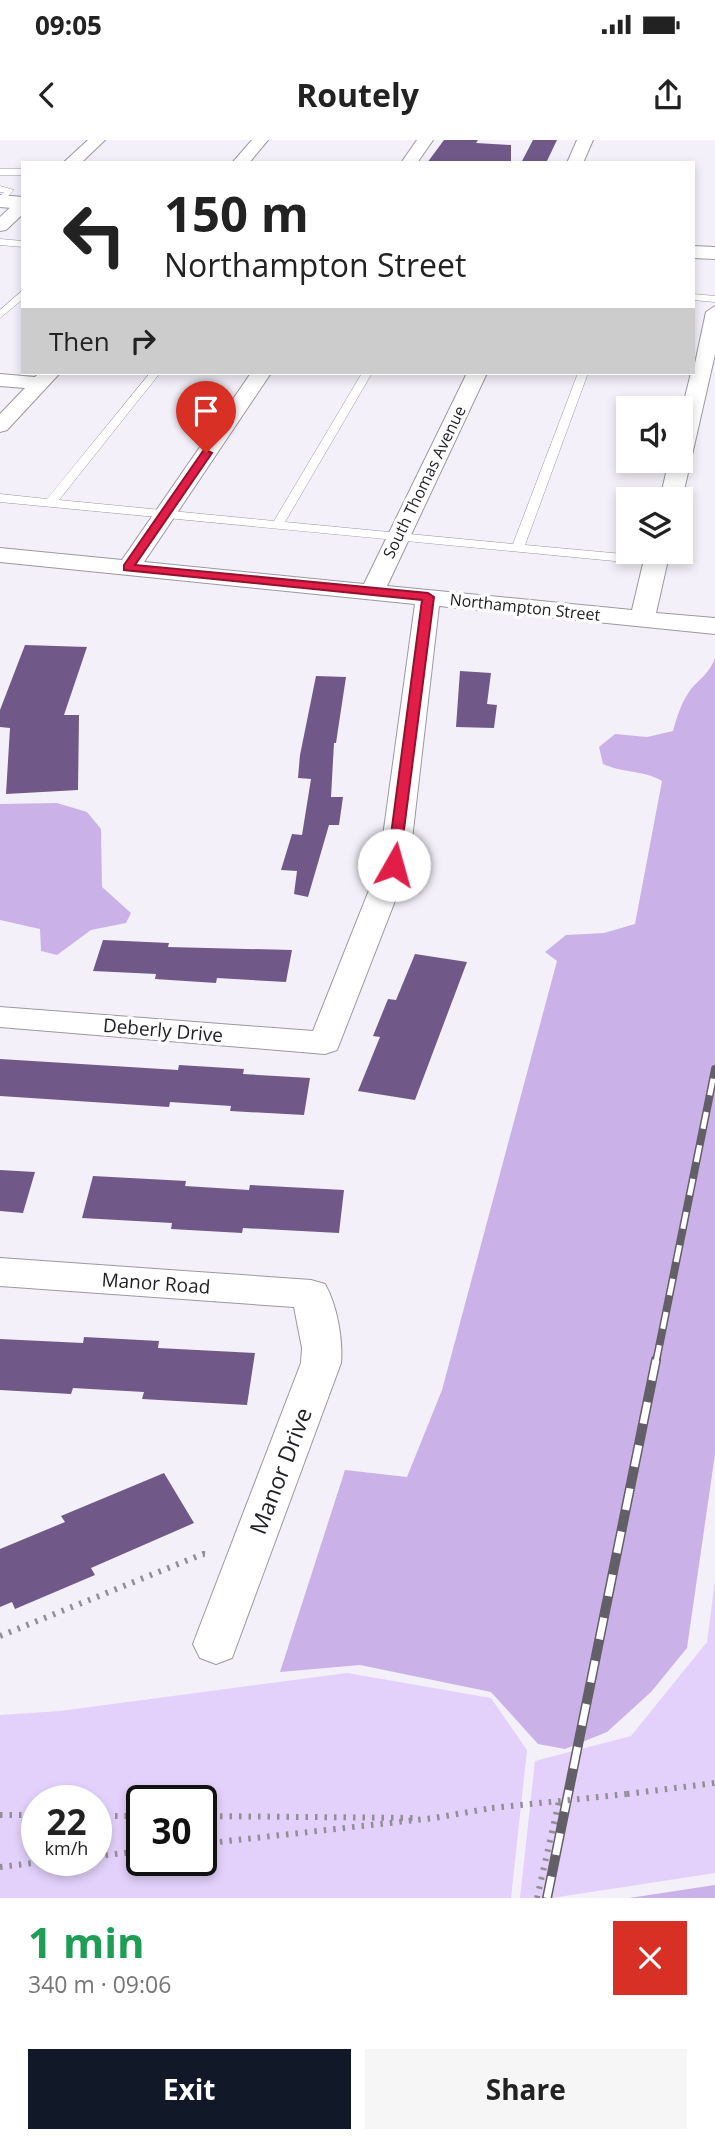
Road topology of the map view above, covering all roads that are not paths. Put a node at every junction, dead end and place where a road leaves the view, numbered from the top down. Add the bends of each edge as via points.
1 (97, 140) edge
2 (260, 140) edge
3 (425, 140) edge
4 (585, 140) edge
5 (73, 161) edge
6 (242, 161) edge
7 (410, 161) edge
8 (576, 161) edge
9 (0, 172) edge
10 (21, 173) edge
11 (21, 186) edge
12 (0, 187) edge
13 (0, 201) edge
14 (21, 204) edge
15 (21, 206) edge
16 (0, 226) edge
17 (0, 242) edge
18 (21, 244) edge
19 (695, 251) edge
20 (715, 253) edge
21 (21, 295) edge
22 (695, 297) edge
23 (715, 299) edge
24 (715, 312) edge
25 (0, 315) edge
26 (153, 375) edge
27 (260, 375) edge
28 (366, 375) edge
29 (476, 375) edge
30 (582, 375) edge
31 (45, 378) edge
32 (0, 380) edge
33 (693, 404) edge
34 (0, 426) edge
35 (0, 498) edge
36 (50, 503) junction
37 (166, 514) junction
38 (277, 525) junction
39 (397, 536) junction
40 (518, 548) junction
41 (616, 554) edge
42 (0, 555) edge
43 (655, 564) edge
44 (128, 568) junction
45 (372, 592) junction
46 (428, 597) junction
47 (642, 620) junction
48 (715, 626) edge
49 (0, 1017) edge
50 (0, 1272) edge
51 (311, 1294) joint
52 (216, 1644) dead end

1 - 5 street
2 - 6 street
3 - 7 street
4 - 8 street
9 - 10 lane
11 - 12 lane
12 - 13 lane via 10,190
13 - 14 main road
15 - 16 street
17 - 18 lane
19 - 20 main road
21 - 25 lane
22 - 23 lane
24 - 33 street
26 - 36 lane
27 - 37 street
28 - 38 lane
29 - 39 street, South Thomas Avenue
30 - 40 lane
31 - 32 street
31 - 34 street
35 - 36 lane
36 - 37 lane
37 - 38 lane
37 - 44 street
38 - 39 lane
39 - 40 lane
39 - 45 street, South Thomas Avenue
40 - 41 lane
42 - 44 street, Northampton Street
43 - 47 street
44 - 45 street, Northampton Street
45 - 46 street, Northampton Street
46 - 47 street, Northampton Street
46 - 49 street, Deberly Drive via 394,865 325,1043
47 - 48 street, Northampton Street
50 - 51 street, Manor Road
51 - 52 street, Manor Drive via 321,1363

